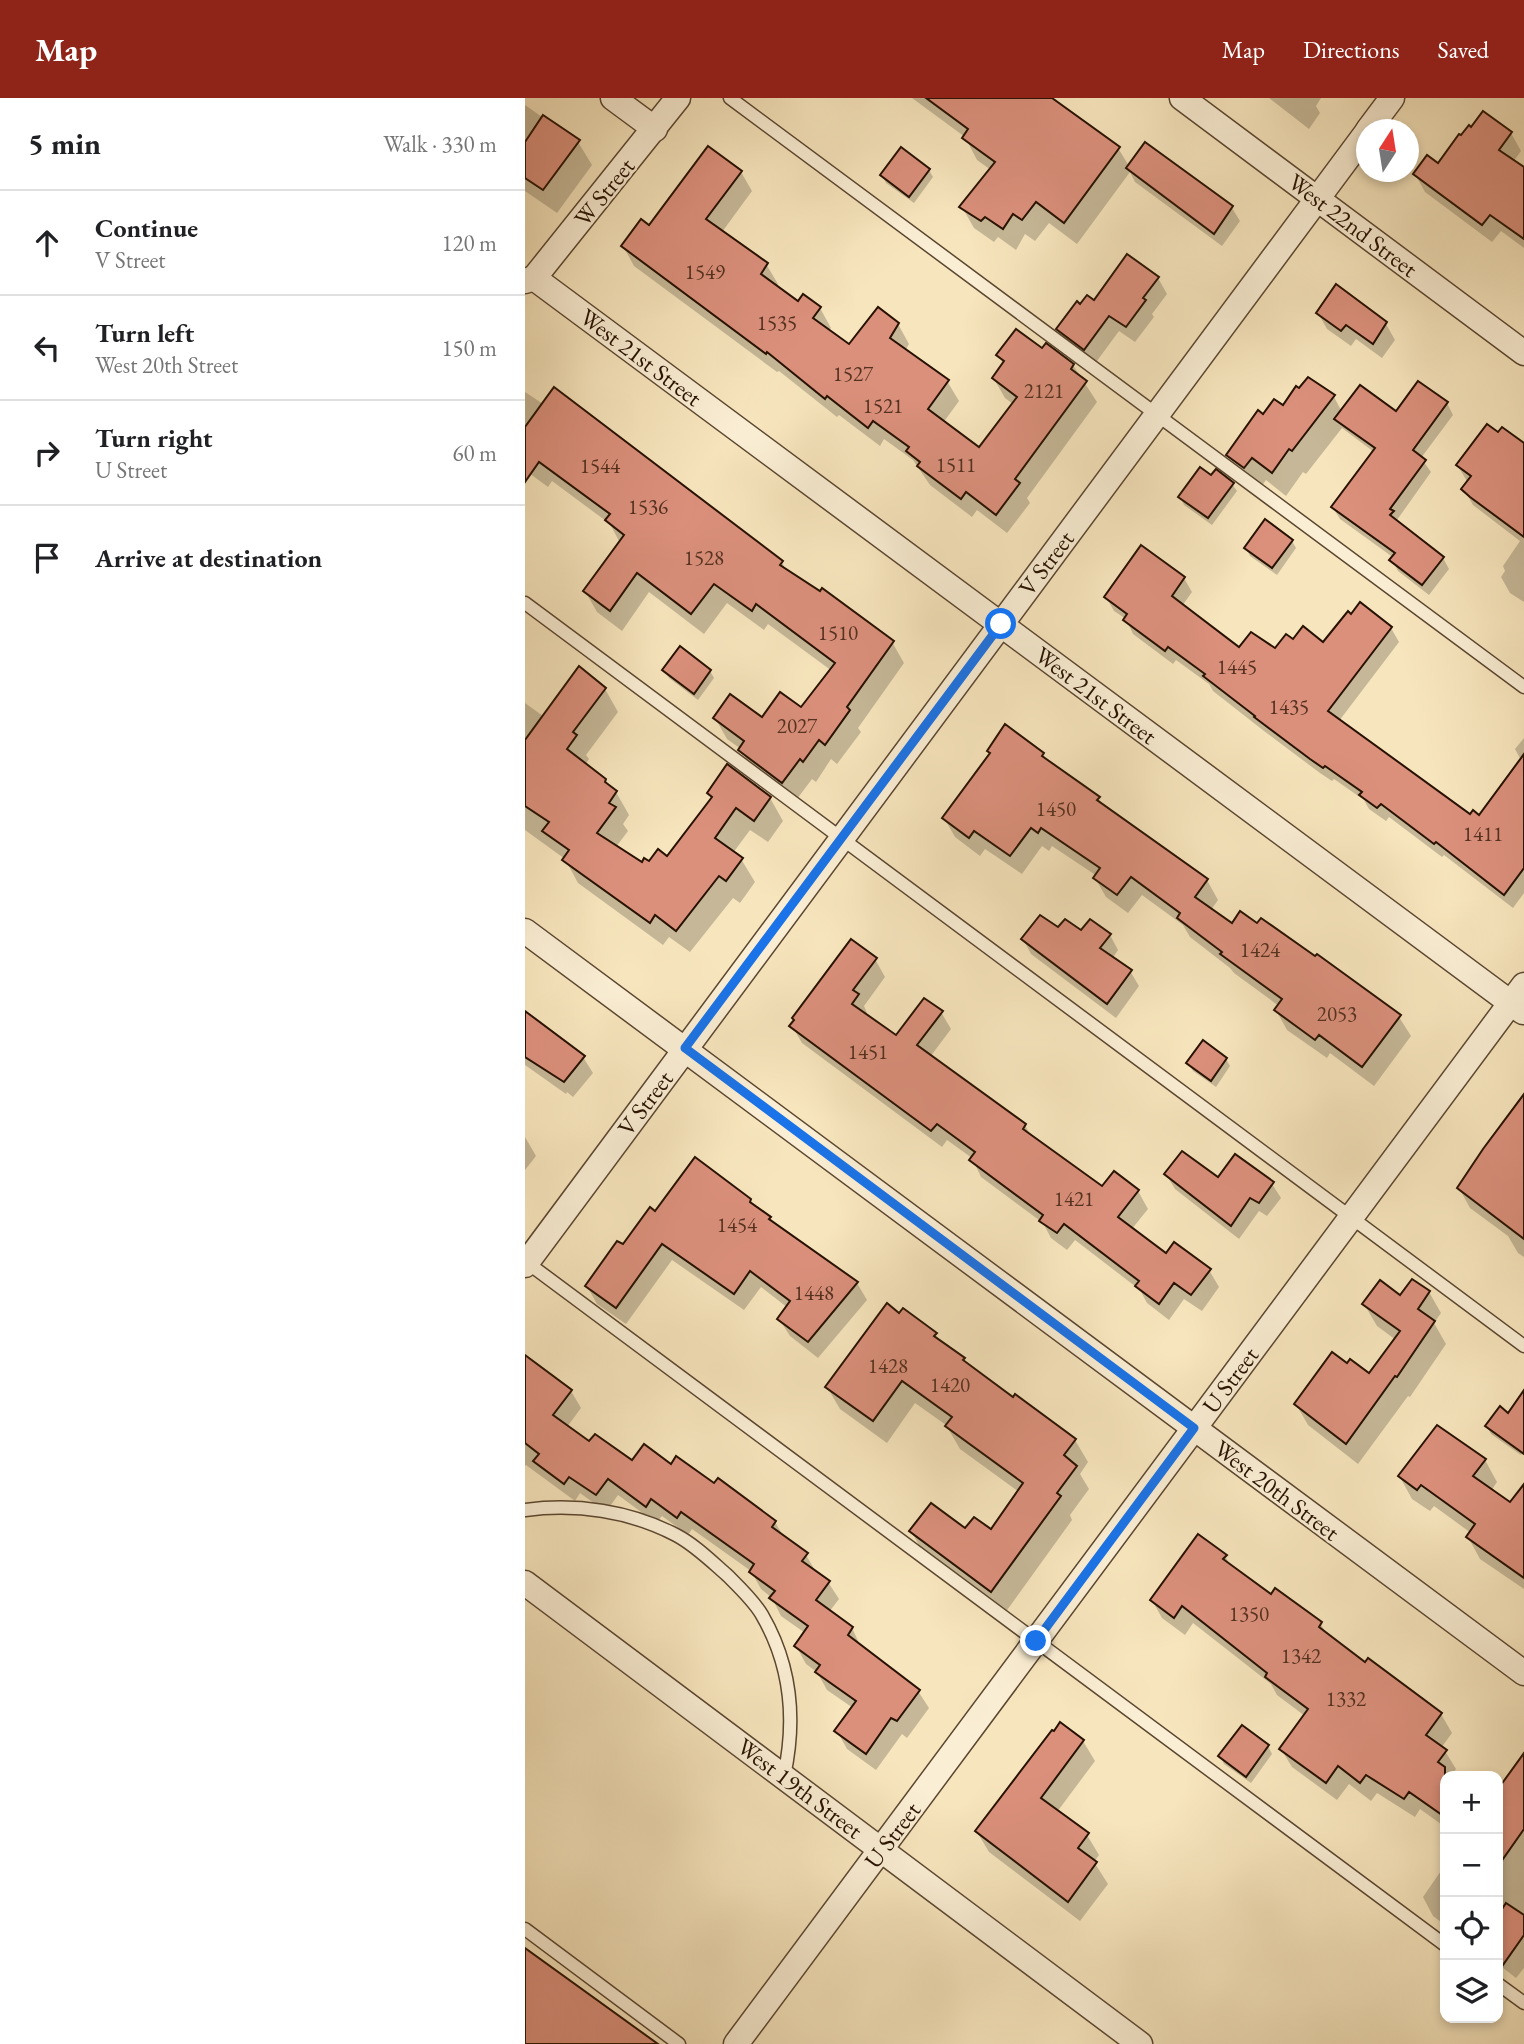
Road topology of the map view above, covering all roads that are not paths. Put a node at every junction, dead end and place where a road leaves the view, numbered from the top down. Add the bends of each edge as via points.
1 (613, 98) edge
2 (678, 98) edge
3 (730, 98) edge
4 (1182, 98) edge
5 (1392, 98) edge
6 (1376, 119) edge
7 (655, 129) junction
8 (1356, 146) edge
9 (1317, 198) junction
10 (529, 280) edge
11 (1524, 353) edge
12 (1157, 415) junction
13 (525, 603) edge
14 (1001, 624) junction
15 (1524, 687) edge
16 (842, 838) junction
17 (525, 931) edge
18 (1520, 1000) edge
19 (685, 1048) junction
20 (1351, 1217) junction
21 (526, 1263) edge
22 (1524, 1346) edge
23 (1194, 1428) junction
24 (525, 1510) edge
25 (525, 1583) edge
26 (1036, 1641) junction
27 (1524, 1674) edge
28 (784, 1776) junction
29 (882, 1849) junction
30 (525, 1929) edge
31 (1440, 1941) edge
32 (1503, 1988) edge
33 (1524, 2003) edge
34 (679, 2044) edge
35 (736, 2044) edge
36 (1140, 2044) edge

1 - 7 street
2 - 7 street, W Street
3 - 12 lane
4 - 9 street, West 22nd Street
5 - 6 street, V Street
7 - 10 street, W Street
8 - 9 street, V Street
9 - 11 street, West 22nd Street
9 - 12 street, V Street
10 - 14 street, West 21st Street
12 - 14 street, V Street
12 - 15 lane
13 - 16 lane
14 - 16 street, V Street
14 - 18 street, West 21st Street
16 - 19 street, V Street
16 - 20 lane
17 - 19 street, West 20th Street
18 - 20 street, U Street
19 - 21 street, V Street
19 - 23 street, West 20th Street
20 - 22 lane
20 - 23 street, U Street
21 - 26 lane
23 - 26 street, U Street
23 - 27 street, West 20th Street
24 - 28 lane via 570,1506 642,1521 677,1536 736,1584 761,1613 785,1676 792,1726
25 - 28 street, West 19th Street
26 - 29 street, U Street
26 - 31 lane
28 - 29 street, West 19th Street
29 - 35 street, U Street
29 - 36 street, West 19th Street
30 - 34 lane
32 - 33 lane

